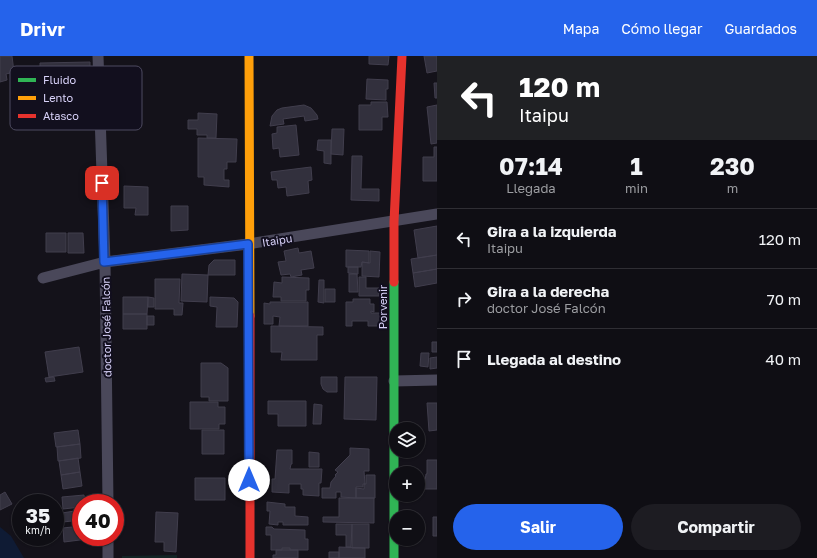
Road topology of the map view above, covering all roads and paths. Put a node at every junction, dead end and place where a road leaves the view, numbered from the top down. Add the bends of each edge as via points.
1 (98, 56) edge
2 (249, 56) edge
3 (402, 56) edge
4 (98, 66) edge
5 (100, 130) edge
6 (437, 214) edge
7 (394, 222) junction
8 (248, 244) junction
9 (104, 262) junction
10 (43, 278) dead end
11 (437, 380) edge
12 (394, 381) junction
13 (108, 494) edge
14 (108, 546) edge
15 (108, 558) edge
16 (250, 558) edge
17 (394, 558) edge

1 - 4 street, doctor José Falcón
2 - 8 street
3 - 7 street, Porvenir
5 - 9 street, doctor José Falcón
6 - 7 street, Itaipu
7 - 8 street, Itaipu
7 - 12 street, Porvenir
8 - 9 street, Itaipu
8 - 16 street
9 - 10 street, Itaipu
9 - 13 street, doctor José Falcón
11 - 12 street
12 - 17 street, Porvenir
14 - 15 street

